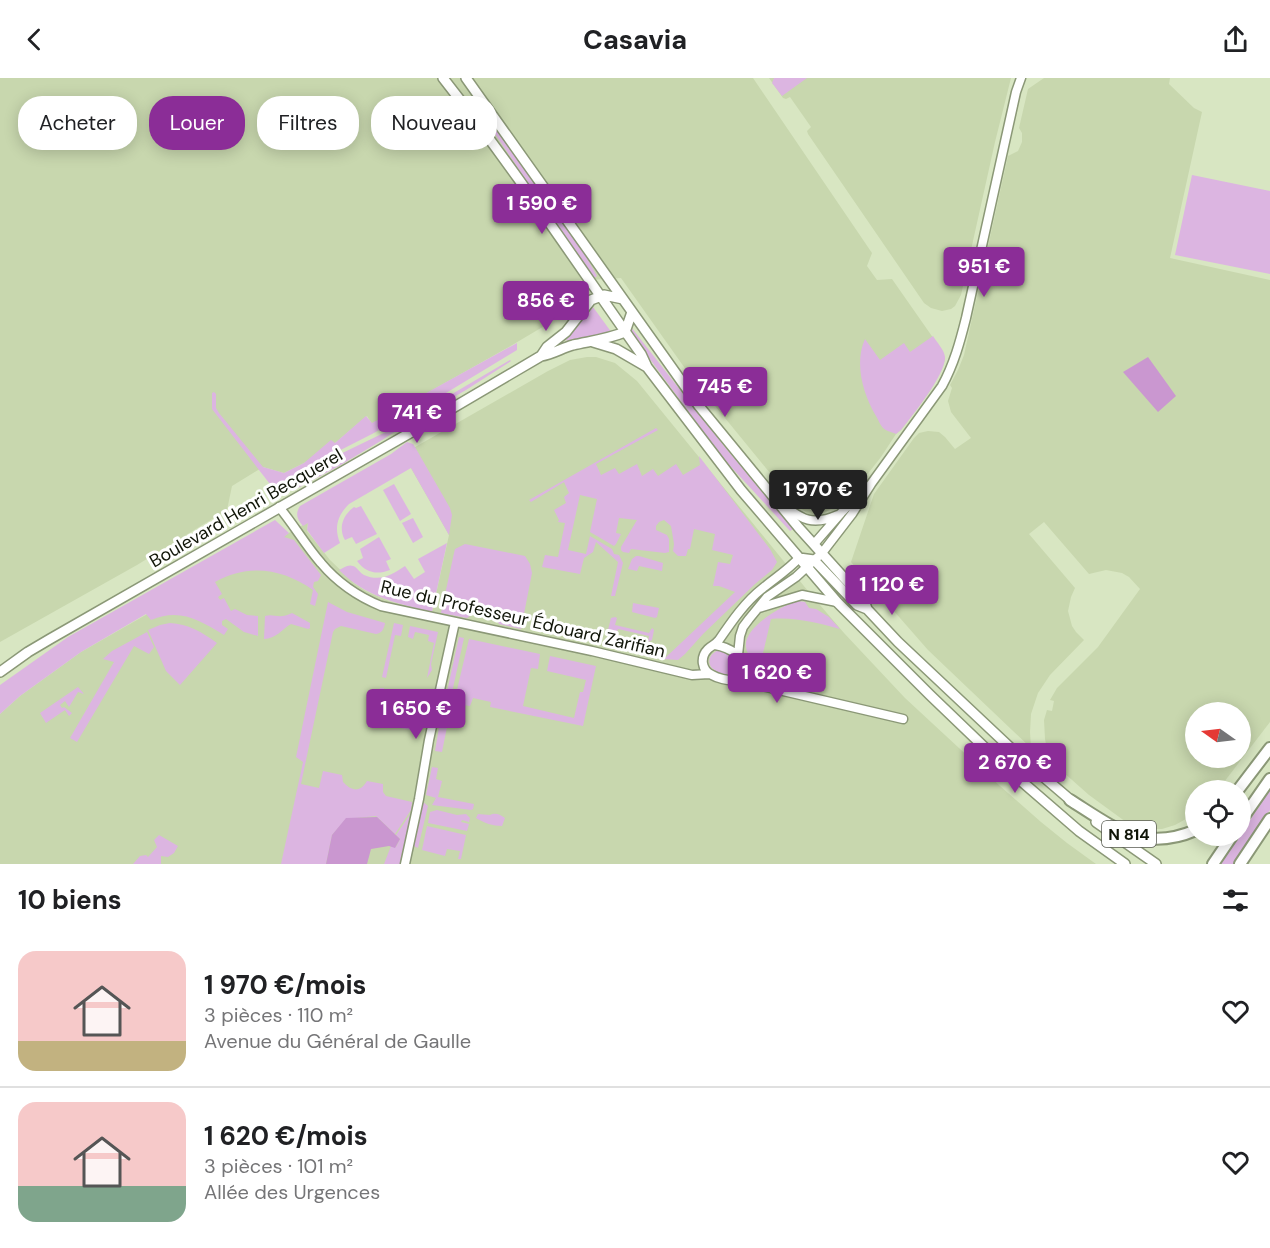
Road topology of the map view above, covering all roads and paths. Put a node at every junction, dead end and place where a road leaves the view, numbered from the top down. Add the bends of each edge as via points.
1 (443, 78) edge
2 (466, 78) edge
3 (1021, 78) edge
4 (600, 296) junction
5 (623, 299) junction
6 (632, 312) junction
7 (625, 332) junction
8 (591, 341) junction
9 (541, 356) junction
10 (647, 368) junction
11 (871, 484) junction
12 (775, 498) junction
13 (279, 507) junction
14 (841, 513) junction
15 (814, 544) junction
16 (822, 553) junction
17 (799, 558) junction
18 (810, 564) junction
19 (837, 602) junction
20 (759, 608) junction
21 (867, 609) junction
22 (455, 622) junction
23 (715, 645) junction
24 (738, 655) junction
25 (0, 672) edge
26 (709, 674) junction
27 (766, 687) dead end
28 (903, 719) dead end
29 (1270, 748) edge
30 (1270, 779) edge
31 (1246, 780) edge
32 (1070, 800) junction
33 (1251, 806) edge
34 (1270, 819) edge
35 (1185, 835) edge
36 (1225, 846) edge
37 (405, 864) edge
38 (1125, 864) edge
39 (1155, 864) edge
40 (1213, 864) edge
41 (1240, 864) edge

1 - 4 main road
2 - 5 main road
3 - 11 street via 957,354 942,386
4 - 5 main road
4 - 7 main road
4 - 9 main road via 591,300
5 - 6 main road
6 - 7 main road
6 - 12 main road via 699,406
7 - 8 main road
7 - 10 main road
8 - 9 main road
8 - 10 main road via 616,349
9 - 13 main road, Boulevard Henri Becquerel
10 - 17 main road
11 - 14 street
11 - 16 street
12 - 14 street via 809,520 820,521
12 - 15 main road
13 - 22 street, Rue du Professeur Édouard Zarifian via 321,564 365,599
13 - 25 main road, Boulevard Henri Becquerel
14 - 15 street
15 - 16 main road
15 - 17 main road
16 - 18 street
16 - 21 main road via 864,600
17 - 18 main road
17 - 23 street via 747,602
18 - 19 main road
18 - 20 street via 767,597
18 - 21 main road via 857,605
19 - 20 street via 802,595
19 - 38 main road via 1005,767 1078,831
20 - 24 street via 743,627
21 - 32 main road
22 - 26 street, Rue du Professeur Édouard Zarifian via 692,675
22 - 37 street
23 - 24 street
23 - 26 street via 706,651 702,663
24 - 26 street via 743,668 738,678 723,679
27 - 28 street
29 - 31 highway
30 - 33 highway
32 - 35 highway, N 814 via 1136,837 1153,840
32 - 39 main road
34 - 41 highway
36 - 40 highway

